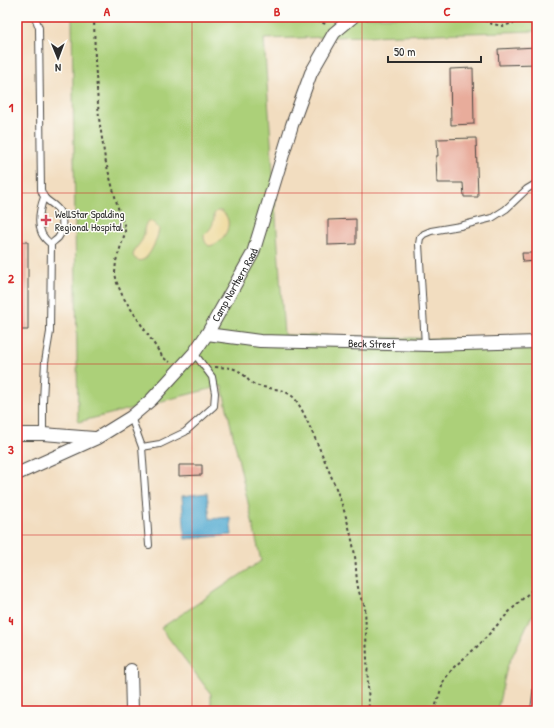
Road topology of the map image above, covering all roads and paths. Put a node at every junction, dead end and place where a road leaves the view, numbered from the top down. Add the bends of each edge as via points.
1 (35, 17) edge
2 (94, 17) edge
3 (353, 17) edge
4 (479, 17) edge
5 (537, 17) edge
6 (537, 182) edge
7 (44, 197) junction
8 (51, 244) junction
9 (207, 334) junction
10 (537, 342) edge
11 (425, 345) junction
12 (194, 353) junction
13 (183, 366) junction
14 (205, 367) junction
15 (131, 417) junction
16 (17, 434) edge
17 (43, 434) junction
18 (97, 438) junction
19 (142, 447) junction
20 (17, 474) edge
21 (149, 545) dead end
22 (537, 585) edge
23 (131, 670) dead end
24 (537, 685) edge
25 (132, 711) edge
26 (369, 711) edge
27 (434, 711) edge
28 (534, 711) edge

1 - 7 lane via 39,28 41,190
2 - 13 path via 99,118 105,159 125,227 116,261 117,283 123,297 162,356
3 - 9 street, Camp Northern Road via 334,33 311,73 292,125 253,253
4 - 5 path via 503,26
6 - 11 lane via 492,218 431,231 420,238
7 - 8 lane via 40,208 40,227 45,239
7 - 8 lane via 58,209 61,217 62,231
8 - 17 lane via 50,332 45,362
9 - 11 street, Beck Street via 260,342
9 - 12 street, Camp Northern Road
10 - 11 street, Beck Street
12 - 13 street, Camp Northern Road
12 - 14 lane
13 - 15 street, Camp Northern Road
14 - 19 lane via 212,377 214,406 185,432 160,444
14 - 26 path via 235,368 251,383 289,394 307,420 335,484 355,551 357,581 365,606
15 - 18 street, Camp Northern Road
15 - 19 lane
16 - 17 street
17 - 18 street
18 - 20 street, Camp Northern Road
19 - 21 lane
22 - 27 path via 454,667 444,680
23 - 25 street
24 - 28 lane

